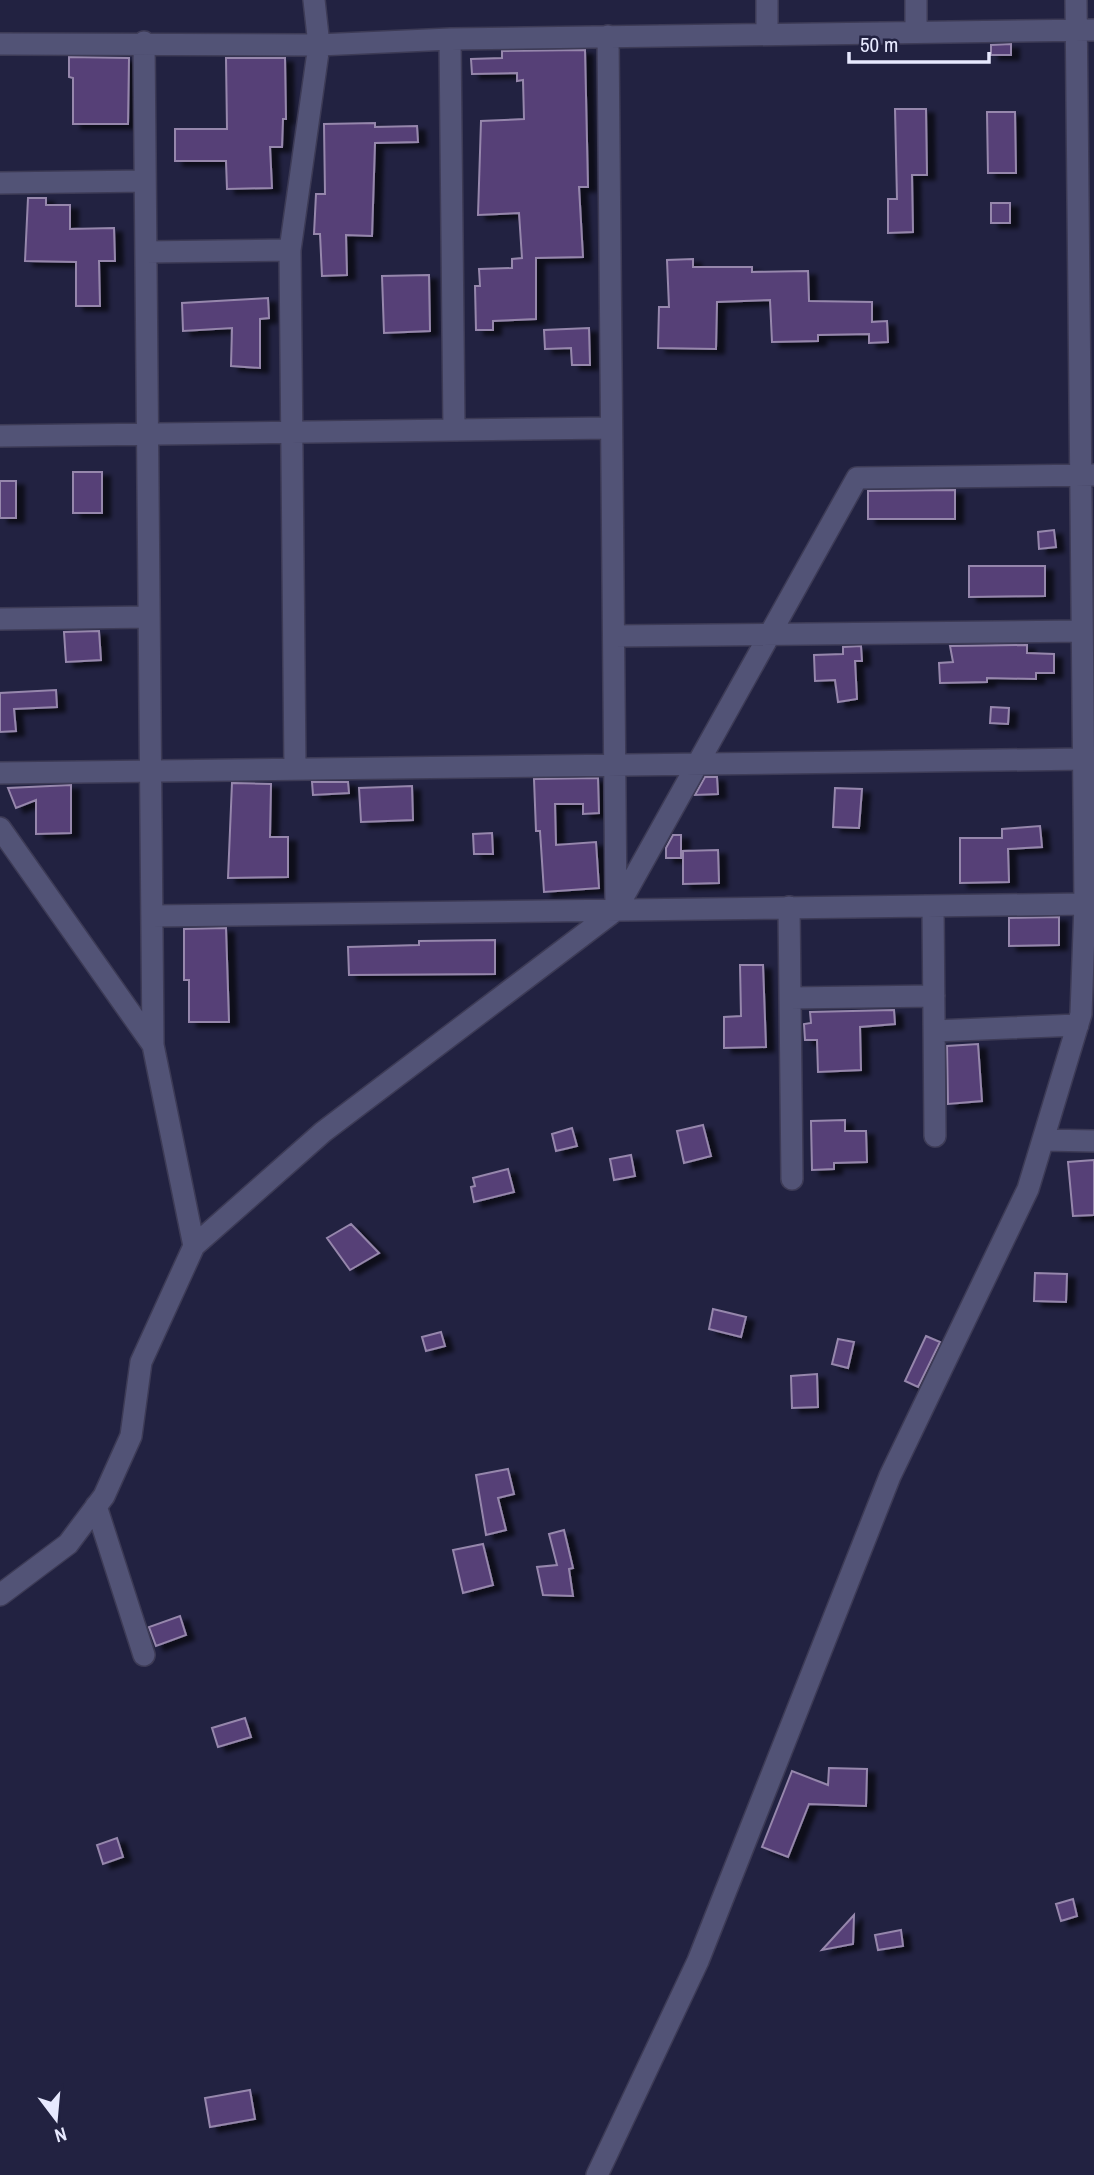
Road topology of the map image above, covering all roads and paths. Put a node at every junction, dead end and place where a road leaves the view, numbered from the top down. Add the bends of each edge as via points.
1 (314, 0) edge
2 (767, 0) edge
3 (916, 0) edge
4 (1076, 0) edge
5 (1085, 30) edge
6 (916, 32) junction
7 (767, 34) junction
8 (608, 36) junction
9 (450, 39) junction
10 (144, 42) junction
11 (0, 44) edge
12 (318, 45) junction
13 (145, 181) junction
14 (0, 183) edge
15 (290, 250) junction
16 (146, 252) junction
17 (611, 428) junction
18 (454, 430) junction
19 (291, 432) junction
20 (147, 434) junction
21 (0, 436) edge
22 (1087, 475) edge
23 (149, 617) junction
24 (0, 619) edge
25 (1082, 631) junction
26 (771, 635) junction
27 (614, 636) junction
28 (1083, 759) junction
29 (699, 764) junction
30 (615, 765) junction
31 (295, 769) junction
32 (151, 771) junction
33 (0, 773) edge
34 (0, 828) edge
35 (1085, 904) junction
36 (933, 905) junction
37 (789, 908) junction
38 (616, 910) junction
39 (152, 916) junction
40 (934, 996) junction
41 (790, 998) junction
42 (1078, 1025) junction
43 (934, 1031) junction
44 (153, 1045) junction
45 (936, 1136) dead end
46 (1044, 1140) junction
47 (1094, 1140) edge
48 (792, 1179) dead end
49 (194, 1246) junction
50 (96, 1506) junction
51 (0, 1595) edge
52 (144, 1655) dead end
53 (597, 2175) edge

1 - 12 street
2 - 7 street
3 - 6 street
4 - 5 street
5 - 6 street
5 - 22 street
6 - 7 street
7 - 8 street
8 - 9 street
8 - 17 street
9 - 12 street
9 - 18 street
10 - 11 street
10 - 12 street
10 - 13 street
12 - 15 street
13 - 14 street
13 - 16 street
15 - 16 street
15 - 19 street
16 - 20 street
17 - 18 street
17 - 27 street
18 - 19 street
19 - 20 street
19 - 31 street
20 - 21 street
20 - 23 street
22 - 25 street
22 - 26 street via 857,478
23 - 24 street
23 - 32 street
25 - 26 street
25 - 28 street
26 - 27 street
26 - 29 street
27 - 30 street
28 - 29 street
28 - 35 street
29 - 30 street
29 - 38 street
30 - 31 street
30 - 38 street
31 - 32 street
32 - 33 street
32 - 39 street
34 - 44 street
35 - 36 street
35 - 42 street
36 - 37 street
36 - 40 street
37 - 38 street
37 - 41 street
38 - 39 street
38 - 49 street via 323,1132
39 - 44 street
40 - 41 street
40 - 43 street
41 - 48 street
42 - 43 street
42 - 46 street
43 - 45 street
44 - 49 street
46 - 47 street
46 - 53 street via 1028,1189 890,1476 698,1961
49 - 50 street via 141,1362 131,1436
50 - 51 street via 68,1544
50 - 52 street

